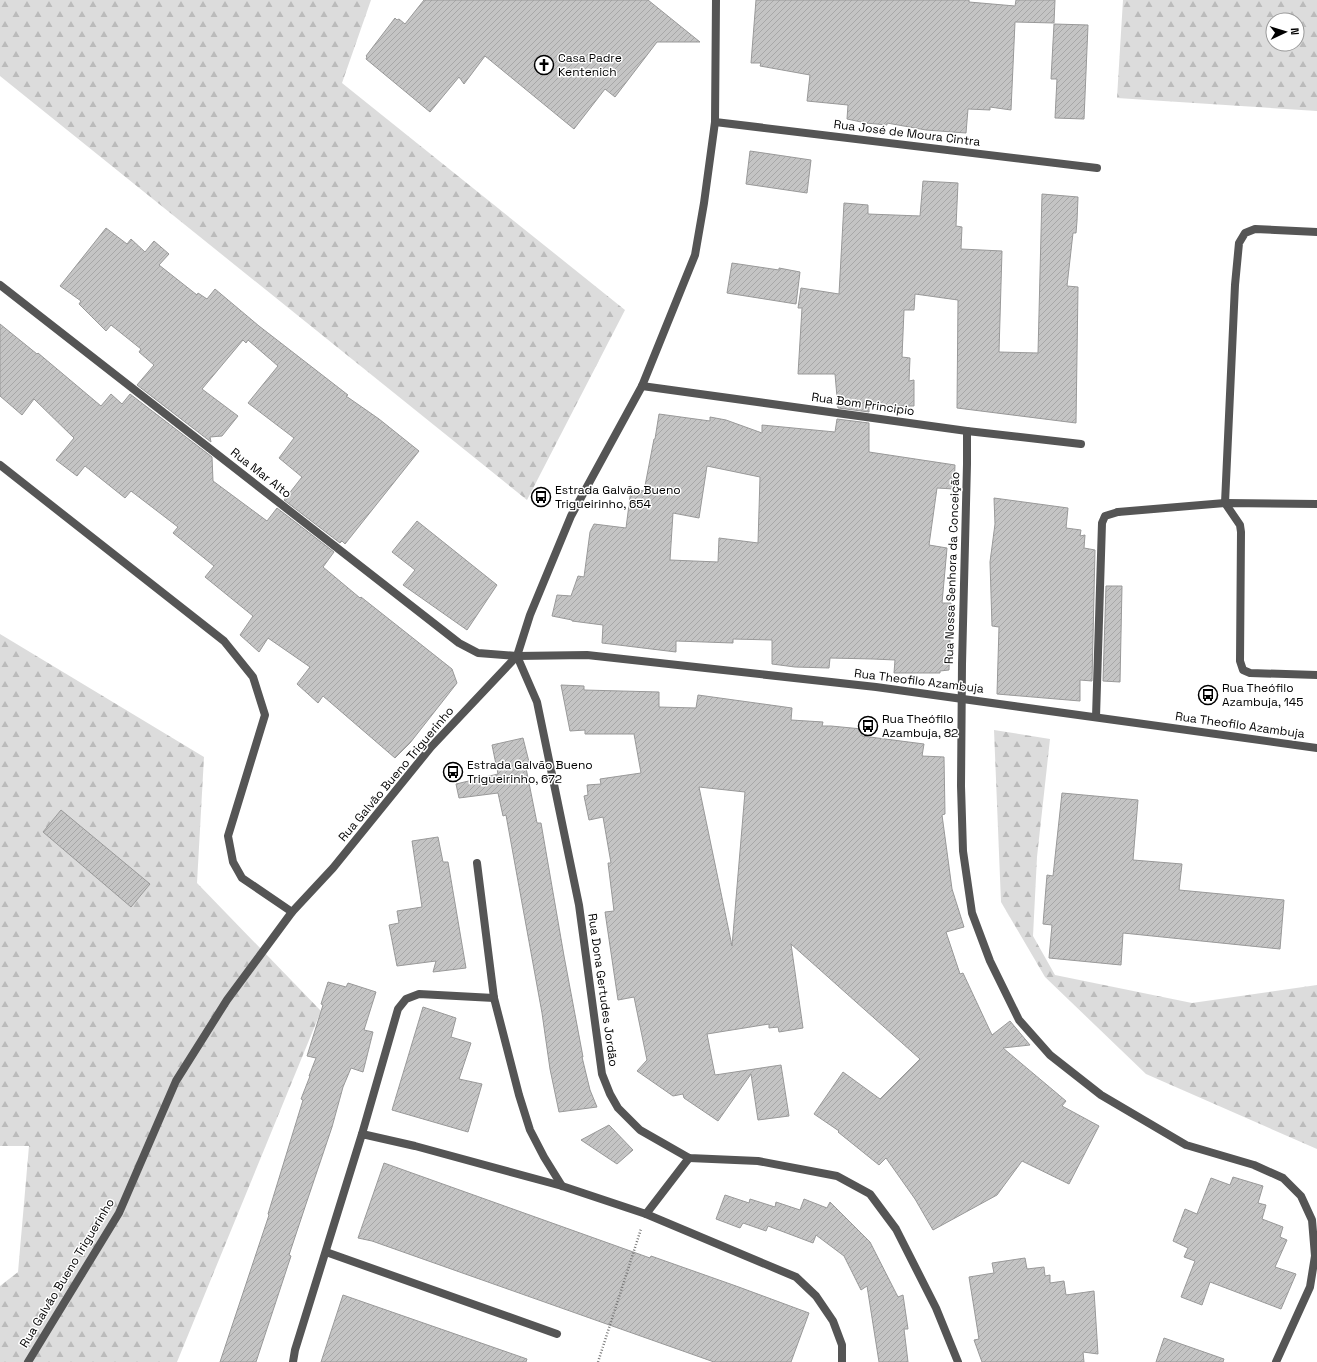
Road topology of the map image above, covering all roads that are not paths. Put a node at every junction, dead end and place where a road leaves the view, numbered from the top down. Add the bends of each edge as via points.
1 (716, 0) edge
2 (715, 122) junction
3 (1097, 168) dead end
4 (1317, 232) edge
5 (0, 285) edge
6 (642, 386) junction
7 (967, 431) junction
8 (1081, 444) dead end
9 (0, 465) edge
10 (1225, 503) junction
11 (1317, 504) edge
12 (517, 656) junction
13 (1317, 675) edge
14 (961, 698) junction
15 (1096, 717) junction
16 (1317, 748) edge
17 (477, 863) dead end
18 (292, 912) junction
19 (494, 998) junction
20 (362, 1134) junction
21 (689, 1158) junction
22 (562, 1186) junction
23 (646, 1214) junction
24 (326, 1252) junction
25 (557, 1334) dead end
26 (28, 1362) edge
27 (293, 1362) edge
28 (842, 1362) edge
29 (958, 1362) edge
30 (1276, 1362) edge

1 - 2 street, Rua Galvão Bueno Triguerinho
2 - 3 street, Rua José de Moura Cintra
2 - 6 street, Rua Galvão Bueno Triguerinho via 695,255
4 - 10 street via 1255,229 1245,233 1238,243
5 - 12 street, Rua Mar Alto via 460,643 478,653
6 - 7 street, Rua Bom Principio
6 - 12 street, Rua Galvão Bueno Triguerinho via 571,516 530,615
7 - 8 street, Rua Bom Principio
7 - 14 street, Rua Nossa Senhora da Conceição
9 - 18 street via 224,641 253,678 265,715 228,836 233,862 242,878
10 - 11 street
10 - 13 street via 1240,525 1241,532 1240,661 1243,670 1250,673
10 - 15 street via 1118,512 1105,516 1102,523
12 - 14 street, Rua Theofilo Azambuja via 587,655
12 - 18 street, Rua Galvão Bueno Triguerinho via 431,747 333,868
12 - 21 street, Rua Dona Gertudes Jordão via 537,702 579,905 602,1074 618,1108 640,1130
14 - 15 street, Rua Theofilo Azambuja
14 - 30 street, Rua Nossa Senhora da Conceição via 963,851 972,913 990,961 1019,1020 1050,1055 1101,1095 1186,1145 1254,1165 1283,1178 1301,1196 1312,1220 1315,1256 1310,1287
15 - 16 street, Rua Theofilo Azambuja
17 - 19 street
18 - 26 street, Rua Galvão Bueno Triguerinho via 227,1000 176,1081 119,1213
19 - 20 street via 419,994 406,999 398,1009
19 - 22 street via 530,1130
20 - 22 street
20 - 24 street
21 - 23 street
21 - 29 street, Rua Dona Gertudes Jordão via 758,1161 837,1176 870,1194 896,1229 936,1308
22 - 23 street
23 - 28 street via 796,1277 816,1296 833,1321 842,1345
24 - 25 street
24 - 27 street

